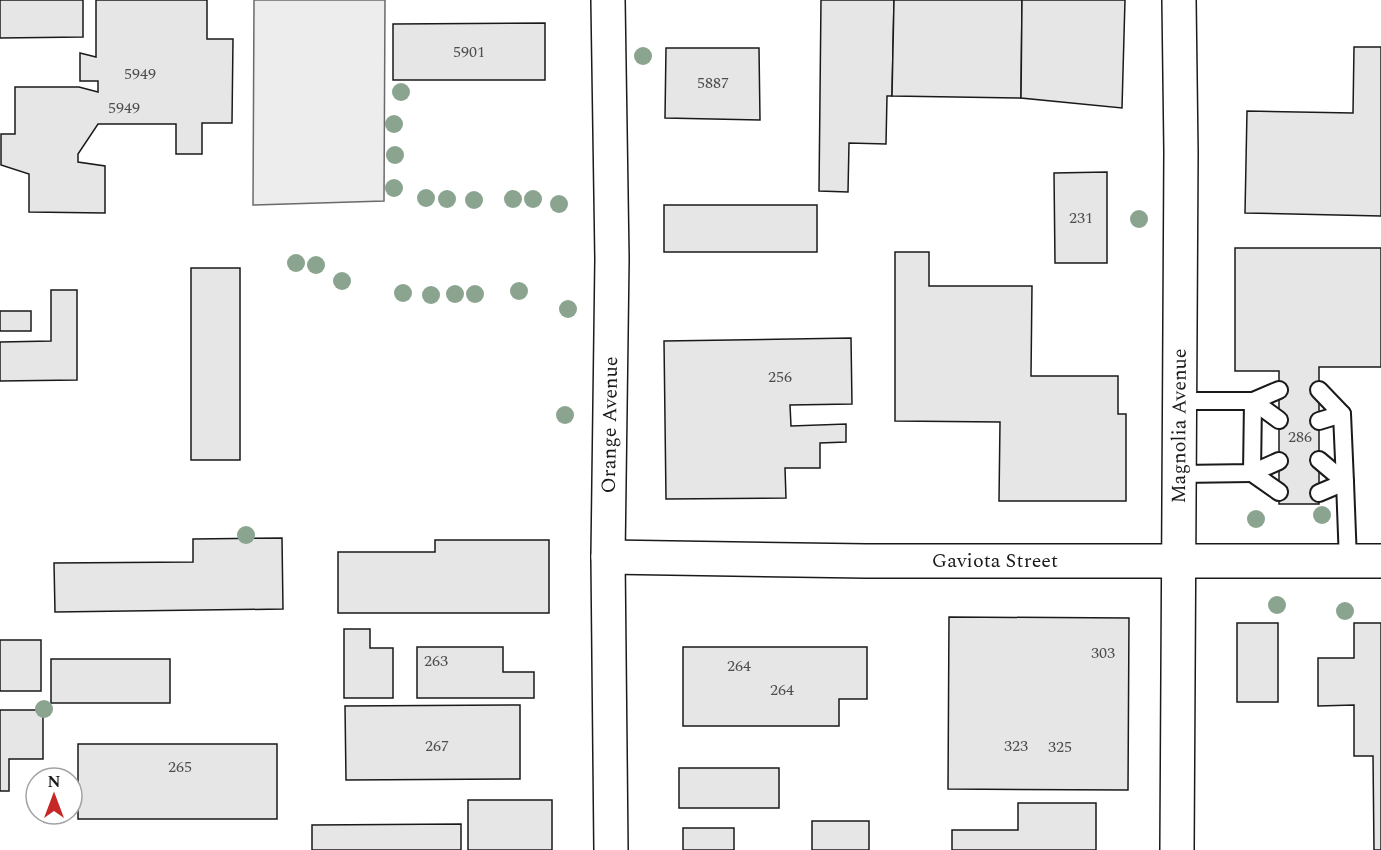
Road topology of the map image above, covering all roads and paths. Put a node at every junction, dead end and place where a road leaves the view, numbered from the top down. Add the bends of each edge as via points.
1 (608, 0) edge
2 (1179, 0) edge
3 (1279, 390) dead end
4 (1319, 390) dead end
5 (1179, 401) junction
6 (1253, 401) junction
7 (1342, 414) junction
8 (1279, 420) dead end
9 (1319, 421) dead end
10 (1319, 460) dead end
11 (1279, 461) dead end
12 (1252, 473) junction
13 (1179, 474) junction
14 (1345, 482) junction
15 (1279, 492) dead end
16 (1319, 493) dead end
17 (608, 557) junction
18 (1179, 561) junction
19 (1348, 561) junction
20 (1381, 561) edge
21 (611, 850) edge
22 (1177, 850) edge

1 - 17 street, Orange Avenue via 612,297
2 - 5 street, Magnolia Avenue
3 - 6 lane
4 - 7 lane
5 - 6 lane
5 - 13 street, Magnolia Avenue
6 - 8 lane
6 - 12 lane
7 - 9 lane
7 - 14 lane
10 - 14 lane
11 - 12 lane
12 - 13 lane
12 - 15 lane
13 - 18 street, Magnolia Avenue
14 - 16 lane
14 - 19 lane
17 - 18 street, Gaviota Street
17 - 21 street, Orange Avenue
18 - 19 street, Gaviota Street
18 - 22 street, Magnolia Avenue
19 - 20 street, Gaviota Street

